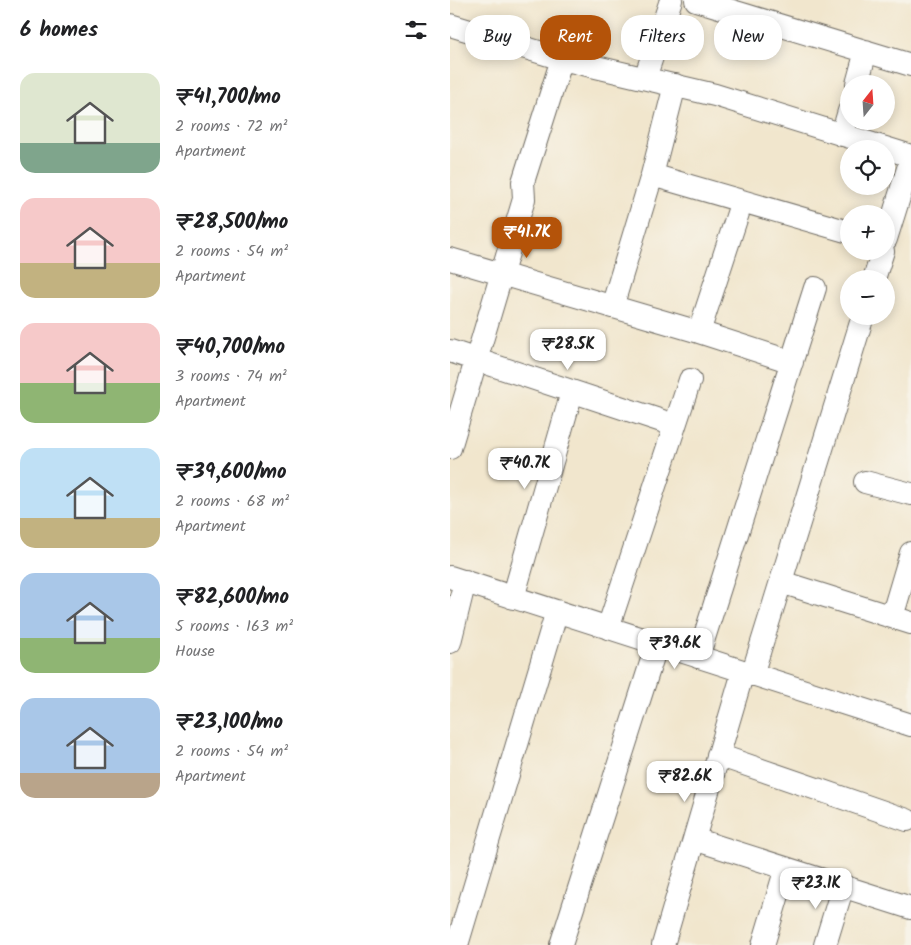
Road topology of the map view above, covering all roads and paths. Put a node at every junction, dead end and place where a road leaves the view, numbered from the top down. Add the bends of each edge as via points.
1 (671, 0) edge
2 (696, 0) edge
3 (450, 25) edge
4 (866, 51) junction
5 (540, 52) edge
6 (562, 60) edge
7 (566, 60) edge
8 (911, 65) edge
9 (859, 75) edge
10 (645, 78) junction
11 (676, 85) junction
12 (843, 130) edge
13 (842, 135) junction
14 (911, 158) edge
15 (652, 175) junction
16 (742, 201) junction
17 (895, 210) edge
18 (840, 229) edge
19 (450, 259) edge
20 (503, 275) junction
21 (815, 288) dead end
22 (612, 307) junction
23 (860, 325) edge
24 (699, 332) junction
25 (450, 351) edge
26 (476, 359) junction
27 (792, 362) junction
28 (690, 380) dead end
29 (572, 392) junction
30 (674, 425) junction
31 (450, 448) edge
32 (865, 482) dead end
33 (911, 494) edge
34 (911, 553) edge
35 (457, 579) edge
36 (781, 582) junction
37 (513, 598) junction
38 (557, 611) junction
39 (901, 620) edge
40 (608, 628) junction
41 (450, 642) edge
42 (657, 644) junction
43 (698, 658) junction
44 (748, 673) junction
45 (911, 725) edge
46 (718, 755) junction
47 (907, 820) dead end
48 (694, 839) junction
49 (786, 868) junction
50 (843, 886) junction
51 (911, 908) edge
52 (457, 945) edge
53 (561, 945) edge
54 (663, 945) edge
55 (763, 945) edge
56 (825, 945) edge

1 - 10 street
2 - 4 street
3 - 5 street
4 - 8 street
4 - 9 street
6 - 20 street via 523,182 524,199
7 - 10 street
10 - 11 street
11 - 13 street
11 - 15 street
12 - 13 street
13 - 14 street
14 - 17 street
15 - 16 street
15 - 22 street
16 - 18 street
16 - 24 street
19 - 20 street
20 - 22 street
20 - 26 street
21 - 27 street
22 - 24 street
23 - 36 street
24 - 27 street
25 - 26 street
26 - 29 street
26 - 31 street
27 - 43 street
28 - 30 street
29 - 30 street
29 - 37 street
30 - 40 street
32 - 33 street
34 - 39 street
35 - 37 street
35 - 41 street
36 - 39 street
36 - 44 street
37 - 38 street
38 - 40 street
38 - 52 street
40 - 42 street
42 - 43 street
42 - 53 street
43 - 44 street
44 - 45 street
44 - 46 street
46 - 47 street
46 - 48 street
48 - 49 street
48 - 54 street
49 - 50 street
49 - 55 street
50 - 51 street
50 - 56 street

